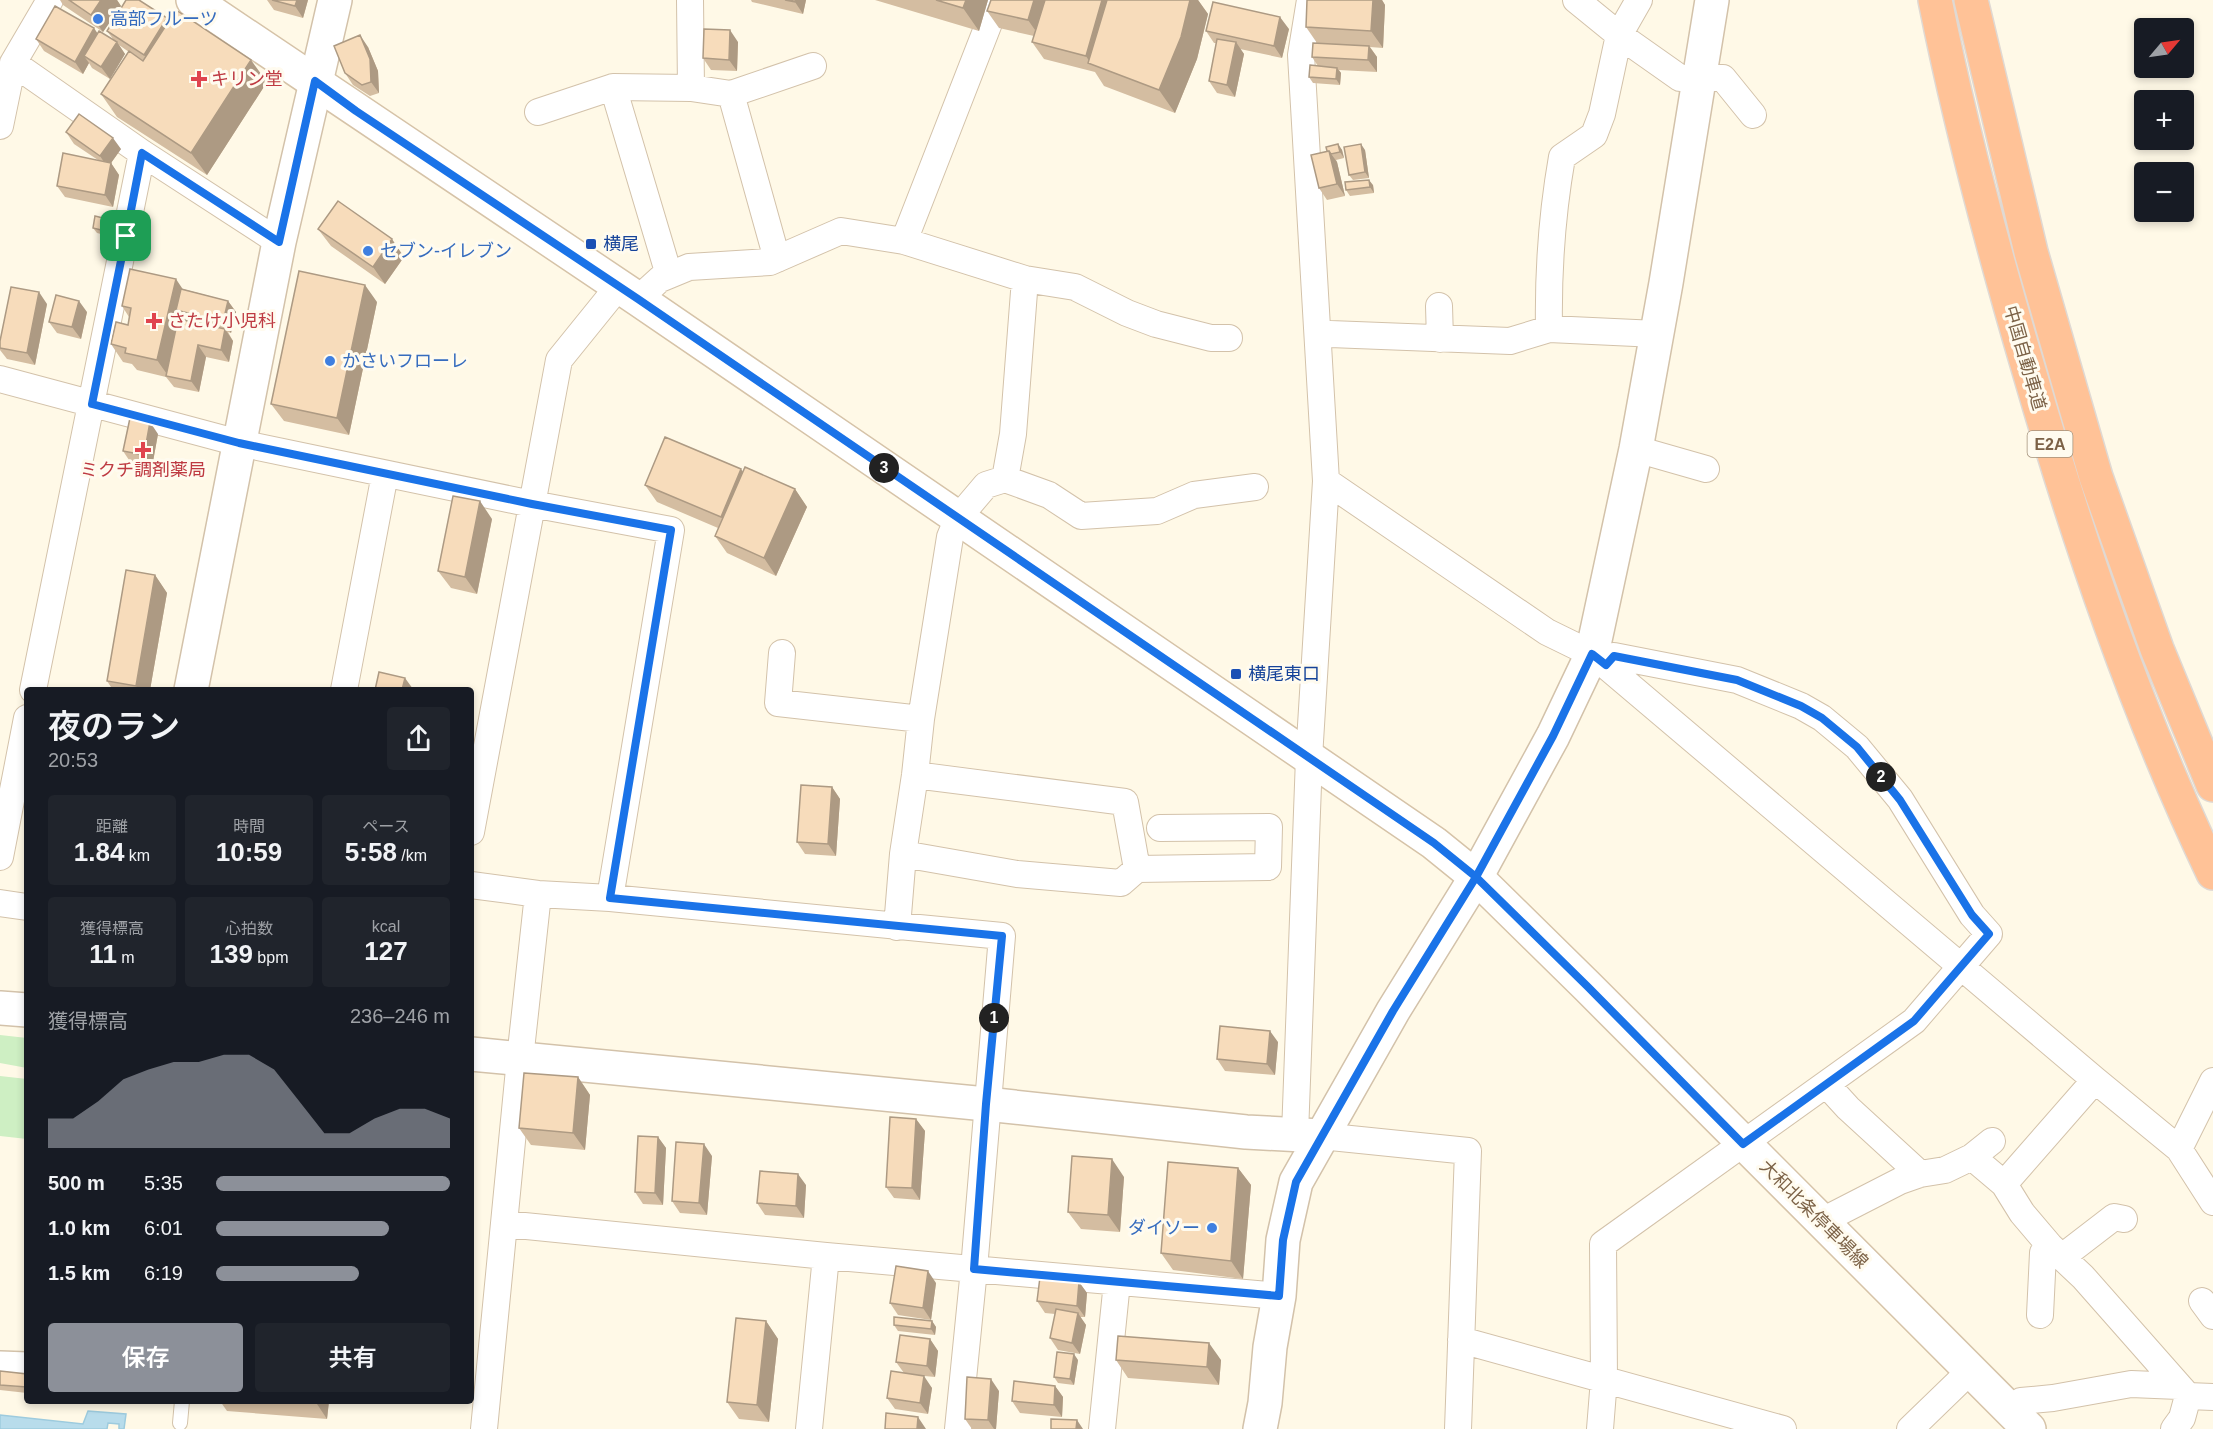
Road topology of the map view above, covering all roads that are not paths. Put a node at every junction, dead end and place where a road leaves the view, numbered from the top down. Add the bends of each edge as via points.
1 (50, 0) edge
2 (193, 0) edge
3 (335, 0) edge
4 (690, 0) edge
5 (998, 0) edge
6 (1310, 0) edge
7 (1576, 0) edge
8 (1639, 0) edge
9 (1712, 0) edge
10 (1935, 0) edge
11 (1971, 0) edge
12 (1619, 35) junction
13 (13, 63) junction
14 (813, 66) dead end
15 (1700, 78) junction
16 (315, 81) junction
17 (613, 87) junction
18 (691, 88) junction
19 (731, 94) junction
20 (538, 112) dead end
21 (1753, 115) dead end
22 (0, 126) edge
23 (142, 153) junction
24 (904, 241) junction
25 (279, 242) junction
26 (777, 259) junction
27 (669, 275) junction
28 (1025, 279) junction
29 (628, 293) junction
30 (1439, 306) dead end
31 (1549, 329) junction
32 (1330, 334) dead end
33 (1657, 334) junction
34 (1229, 338) dead end
35 (1440, 339) junction
36 (0, 379) edge
37 (92, 404) junction
38 (239, 443) junction
39 (1636, 449) junction
40 (1706, 469) dead end
41 (385, 474) junction
42 (1005, 479) junction
43 (1326, 481) junction
44 (1255, 487) dead end
45 (532, 504) junction
46 (958, 519) junction
47 (782, 653) dead end
48 (1599, 659) junction
49 (34, 687) edge
50 (192, 687) edge
51 (345, 687) edge
52 (921, 719) junction
53 (24, 725) edge
54 (16, 744) edge
55 (1309, 758) junction
56 (915, 775) junction
57 (2213, 785) edge
58 (474, 816) edge
59 (1160, 828) dead end
60 (903, 854) junction
61 (0, 857) edge
62 (1137, 869) junction
63 (2213, 873) edge
64 (1476, 877) junction
65 (474, 885) edge
66 (538, 894) junction
67 (610, 898) junction
68 (0, 903) edge
69 (24, 907) edge
70 (897, 927) junction
71 (1960, 966) junction
72 (0, 1008) edge
73 (24, 1010) edge
74 (474, 1054) edge
75 (520, 1059) junction
76 (2095, 1080) junction
77 (2213, 1081) edge
78 (1827, 1085) junction
79 (986, 1104) junction
80 (1308, 1135) junction
81 (1992, 1142) dead end
82 (1743, 1144) junction
83 (2179, 1149) junction
84 (1972, 1157) junction
85 (1920, 1174) junction
86 (2004, 1184) junction
87 (2213, 1202) edge
88 (2124, 1219) dead end
89 (1822, 1221) junction
90 (505, 1224) junction
91 (2056, 1252) junction
92 (826, 1256) junction
93 (974, 1269) junction
94 (1117, 1282) junction
95 (1279, 1296) junction
96 (2040, 1315) dead end
97 (1461, 1340) junction
98 (0, 1368) edge
99 (24, 1369) edge
100 (1970, 1371) junction
101 (1604, 1380) junction
102 (2183, 1391) junction
103 (2213, 1397) edge
104 (182, 1404) edge
105 (2019, 1419) edge
106 (180, 1423) dead end
107 (1747, 1424) edge
108 (484, 1429) edge
109 (808, 1429) edge
110 (958, 1429) edge
111 (1102, 1429) edge
112 (1260, 1429) edge
113 (1458, 1429) edge
114 (1600, 1429) edge
115 (1783, 1429) edge
116 (1910, 1429) edge
117 (2174, 1429) edge

1 - 13 street
2 - 16 street, 大和北条停車場線
3 - 16 street
4 - 18 street
5 - 24 street
6 - 43 street via 1301,55
7 - 12 street
8 - 12 street
9 - 15 street
10 - 63 highway, 中国自動車道 / E2A via 1998,265 2063,488 2122,661
11 - 57 highway, 中国自動車道 / E2A via 2031,252 2096,477 2157,649
12 - 15 street via 1680,78
12 - 31 street via 1594,135 1562,157 1554,204
13 - 22 street
13 - 23 street
14 - 19 street
15 - 21 street via 1723,78
15 - 33 street
16 - 25 street
16 - 29 street, 大和北条停車場線
17 - 18 street
17 - 20 street
17 - 27 street
18 - 19 street
19 - 26 street
23 - 25 street
23 - 37 street
24 - 26 street via 841,231
24 - 28 street
25 - 38 street
26 - 27 street via 689,267
27 - 29 street
28 - 34 street via 1075,287 1127,313 1177,331
28 - 42 street via 1013,434
29 - 45 street via 559,360
29 - 46 street, 大和北条停車場線
30 - 35 street
31 - 33 street
31 - 35 street via 1510,341
32 - 35 street
33 - 39 street
36 - 37 street
37 - 38 street
37 - 49 street
38 - 41 street
38 - 50 street
39 - 40 street
39 - 48 street
41 - 45 street
41 - 51 street
42 - 44 street via 1049,495 1081,516 1157,511 1194,495
42 - 46 street via 986,485
43 - 48 street via 1547,632
43 - 55 street
45 - 58 street
45 - 67 street via 671,530
46 - 52 street via 950,537
46 - 55 street, 大和北条停車場線
47 - 52 street via 778,703
48 - 64 street
48 - 71 street
48 - 71 street via 1614,656 1737,680 1801,706 1857,747 1900,800 1972,915 1989,934
52 - 56 street
53 - 54 street
54 - 61 street
55 - 64 street, 大和北条停車場線 via 1434,843
55 - 80 street
56 - 60 street
56 - 62 street via 1125,802
59 - 62 street via 1269,827 1268,867
60 - 62 street via 1017,874 1120,883
60 - 70 street
64 - 80 street via 1393,1011
64 - 82 street, 大和北条停車場線
65 - 66 street
66 - 67 street
66 - 75 street
67 - 70 street
68 - 69 street
70 - 79 street via 1002,936
71 - 76 street
71 - 78 street via 1914,1021
72 - 73 street
74 - 75 street
75 - 79 street
75 - 90 street
76 - 83 street
76 - 86 street
77 - 83 street
78 - 82 street
78 - 85 street
79 - 80 street
79 - 93 street
80 - 95 street via 1283,1240
80 - 97 street via 1468,1151
81 - 84 street
82 - 89 street, 大和北条停車場線
82 - 101 street via 1603,1244
83 - 87 street
84 - 85 street via 1945,1170
84 - 86 street
85 - 89 street
86 - 91 street via 2022,1213
88 - 91 street via 2114,1217
89 - 100 street, 大和北条停車場線
90 - 92 street
90 - 108 street
91 - 96 street via 2043,1253
91 - 102 street via 2083,1277
92 - 93 street
92 - 109 street
93 - 94 street
93 - 110 street
94 - 95 street
94 - 111 street
95 - 112 street
97 - 101 street
97 - 113 street
98 - 99 street
100 - 105 street, 大和北条停車場線
100 - 116 street
101 - 107 street
101 - 114 street
102 - 103 street
102 - 105 street via 2131,1384 2021,1401
102 - 117 street via 2182,1418
104 - 106 lane
107 - 115 street

